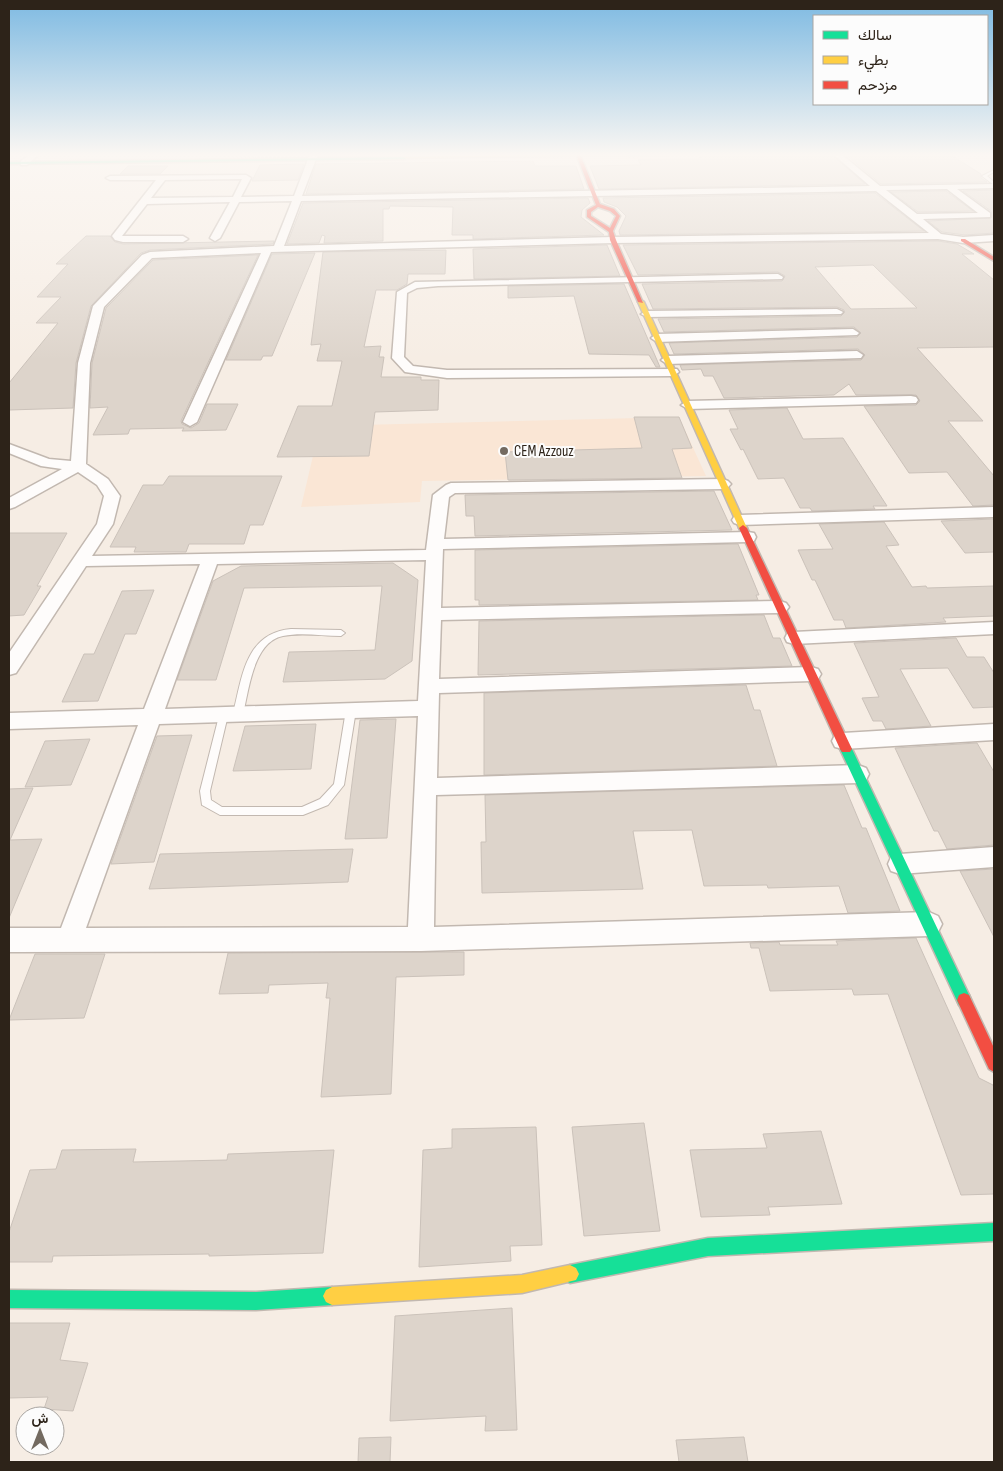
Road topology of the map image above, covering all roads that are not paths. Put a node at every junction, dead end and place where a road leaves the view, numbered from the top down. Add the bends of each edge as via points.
1 (127, 223) edge
2 (221, 223) edge
3 (286, 223) edge
4 (596, 223) edge
5 (616, 223) edge
6 (923, 223) edge
7 (612, 235) junction
8 (938, 236) junction
9 (994, 238) edge
10 (963, 240) junction
11 (275, 243) junction
12 (994, 259) edge
13 (778, 277) dead end
14 (631, 280) junction
15 (837, 312) dead end
16 (647, 314) junction
17 (853, 333) dead end
18 (657, 338) junction
19 (857, 355) dead end
20 (667, 360) junction
21 (673, 372) junction
22 (911, 400) dead end
23 (688, 406) junction
24 (190, 422) dead end
25 (9, 448) edge
26 (78, 466) junction
27 (724, 484) junction
28 (9, 504) edge
29 (994, 512) edge
30 (740, 520) junction
31 (748, 537) junction
32 (435, 550) junction
33 (210, 559) junction
34 (82, 561) junction
35 (780, 607) junction
36 (433, 614) junction
37 (994, 628) edge
38 (341, 632) dead end
39 (794, 638) junction
40 (9, 668) edge
41 (811, 674) junction
42 (430, 686) junction
43 (429, 708) junction
44 (351, 710) junction
45 (231, 714) junction
46 (152, 717) junction
47 (9, 721) edge
48 (994, 732) edge
49 (843, 741) junction
50 (858, 774) junction
51 (424, 787) junction
52 (994, 857) edge
53 (900, 864) junction
54 (929, 924) junction
55 (421, 938) junction
56 (9, 940) edge
57 (69, 940) junction
58 (992, 1052) edge
59 (994, 1232) edge
60 (9, 1300) edge

1 - 2 street via 116,236 118,238 211,238
3 - 11 street
4 - 7 street
5 - 7 street
6 - 8 street
7 - 8 street
7 - 11 street
7 - 14 street
8 - 10 street
9 - 10 street
10 - 12 street
11 - 24 street
11 - 26 street via 150,255 99,306 84,363
13 - 14 street
14 - 16 street
14 - 21 street via 415,285 402,292 398,358 409,368 447,374
15 - 16 street
16 - 18 street
17 - 18 street
18 - 20 street
19 - 20 street
20 - 21 street
21 - 23 street
22 - 23 street
23 - 27 street
25 - 26 street via 46,463
26 - 28 street
26 - 34 street via 103,482 112,496 105,524
27 - 30 street
27 - 32 street via 451,488 441,495
29 - 30 street
30 - 31 street
31 - 32 street
31 - 35 street
32 - 33 street
32 - 36 street
33 - 34 street
33 - 46 street
34 - 40 street
35 - 36 street
35 - 39 street
36 - 42 street
37 - 39 street
38 - 45 lane via 279,634 263,642
39 - 41 street
41 - 42 street
41 - 49 street
42 - 43 street
43 - 44 street
43 - 51 street
44 - 45 street
44 - 45 lane via 339,785 324,802 303,811 220,811 206,802 205,791
45 - 46 street
46 - 47 street
46 - 57 street
48 - 49 street
49 - 50 street
50 - 51 street
50 - 53 street
51 - 55 street
52 - 53 street
53 - 54 street
54 - 55 street
54 - 58 street
55 - 57 street
56 - 57 street
59 - 60 street via 708,1247 522,1284 256,1301

